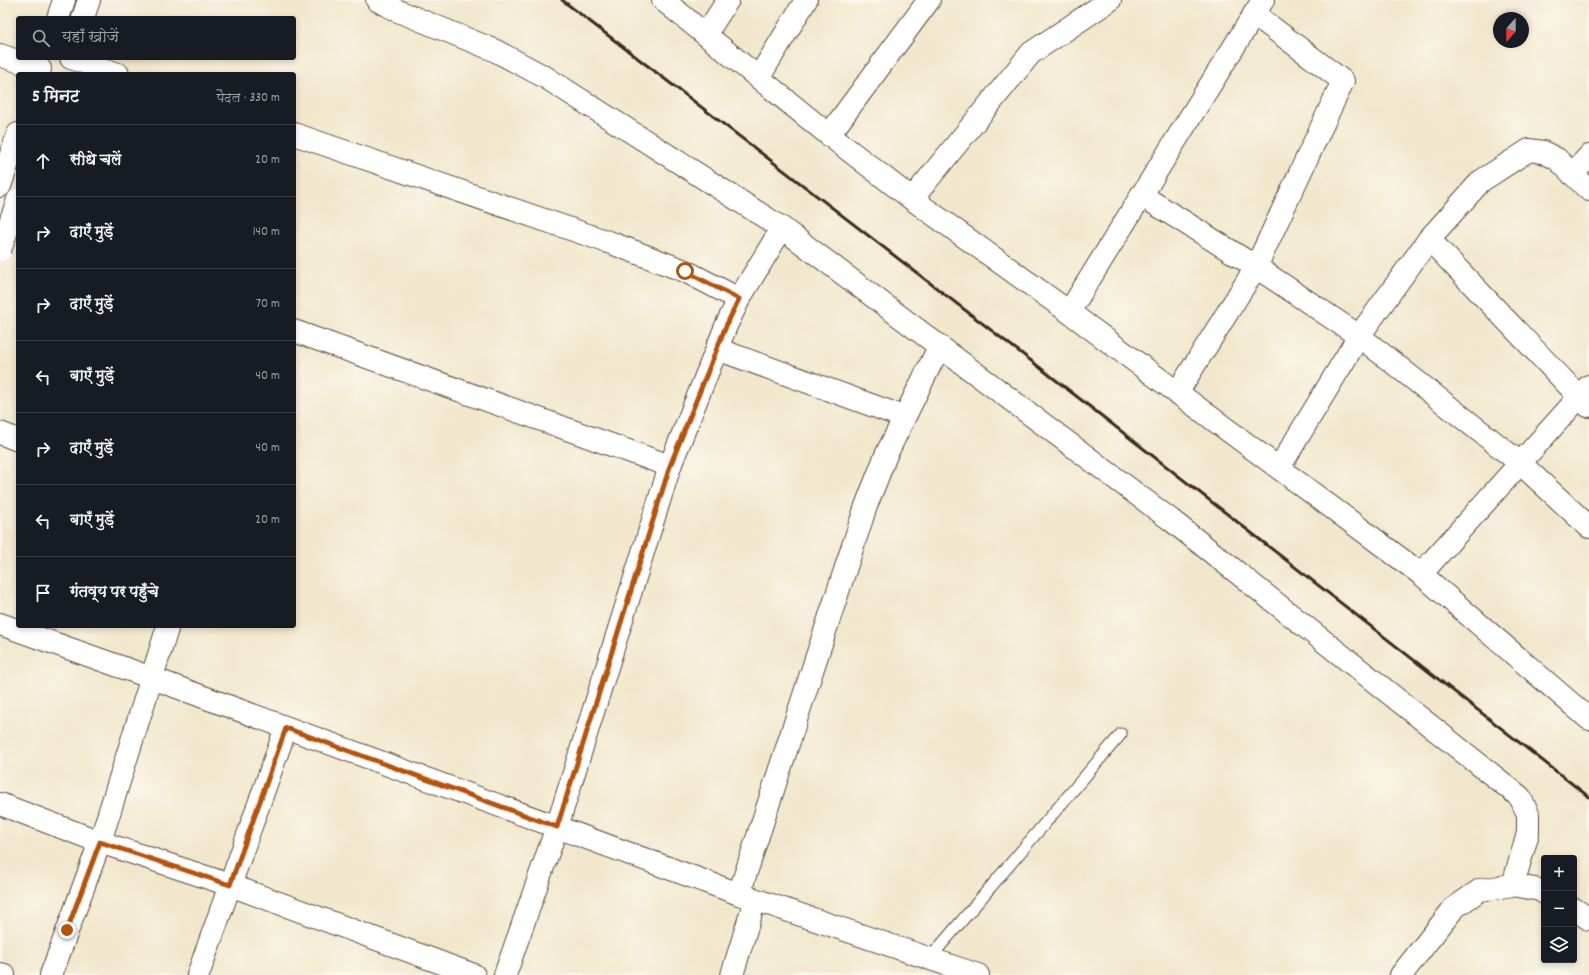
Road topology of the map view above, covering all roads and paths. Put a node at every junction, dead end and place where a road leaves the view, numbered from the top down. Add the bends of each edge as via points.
1 (64, 0) edge
2 (89, 0) edge
3 (377, 0) edge
4 (664, 0) edge
5 (728, 0) edge
6 (806, 0) edge
7 (929, 0) edge
8 (1110, 0) edge
9 (1259, 7) edge
10 (59, 16) edge
11 (84, 16) edge
12 (706, 34) junction
13 (0, 55) edge
14 (16, 60) edge
15 (17, 60) edge
16 (69, 60) edge
17 (76, 60) edge
18 (41, 67) edge
19 (64, 72) edge
20 (112, 72) edge
21 (759, 77) junction
22 (296, 135) edge
23 (829, 135) junction
24 (16, 138) edge
25 (1589, 156) edge
26 (4, 164) edge
27 (1572, 174) junction
28 (0, 186) edge
29 (1589, 190) edge
30 (1141, 195) junction
31 (912, 199) junction
32 (16, 206) edge
33 (0, 226) edge
34 (782, 228) junction
35 (16, 231) edge
36 (1429, 239) junction
37 (0, 250) edge
38 (1256, 267) junction
39 (739, 299) junction
40 (1069, 312) junction
41 (296, 332) edge
42 (1358, 336) junction
43 (939, 347) junction
44 (717, 349) junction
45 (1178, 393) junction
46 (1586, 396) edge
47 (904, 417) junction
48 (0, 433) edge
49 (16, 439) edge
50 (1519, 462) junction
51 (670, 466) junction
52 (1279, 468) junction
53 (1589, 527) edge
54 (1421, 574) junction
55 (0, 624) edge
56 (167, 628) edge
57 (152, 678) junction
58 (1589, 719) edge
59 (286, 728) junction
60 (1121, 734) dead end
61 (0, 804) edge
62 (557, 827) junction
63 (100, 842) junction
64 (230, 885) junction
65 (1513, 885) junction
66 (1541, 891) edge
67 (747, 897) junction
68 (1577, 911) edge
69 (1589, 919) edge
70 (927, 967) edge
71 (0, 974) edge
72 (4, 975) edge
73 (51, 975) edge
74 (198, 975) edge
75 (474, 975) edge
76 (505, 975) edge
77 (732, 975) edge
78 (978, 975) edge
79 (1402, 975) edge

1 - 10 street
2 - 11 street
3 - 34 street via 494,50 545,77
4 - 12 street
5 - 12 street
6 - 21 street
7 - 23 street
8 - 31 street via 1031,53
9 - 30 street
9 - 38 street via 1343,80
12 - 21 street
13 - 14 street
15 - 18 street
16 - 19 street
17 - 20 street
21 - 23 street
22 - 39 street via 614,244 685,271
23 - 31 street
24 - 26 street
25 - 27 street
26 - 28 street
27 - 29 street
27 - 36 street via 1557,159 1543,152 1529,150 1481,181
30 - 38 street
30 - 40 street
31 - 40 street
32 - 37 street, bridge
33 - 35 street
34 - 39 street
34 - 43 street
36 - 42 street
36 - 46 street
38 - 42 street
38 - 45 street
39 - 44 street
40 - 45 street
41 - 51 street
42 - 50 street
42 - 52 street
43 - 47 street
43 - 65 street via 1171,520 1520,797 1528,814 1528,833
44 - 47 street
44 - 51 street
45 - 52 street
46 - 50 street
47 - 67 street via 866,506
48 - 49 street
50 - 53 street
50 - 54 street
51 - 62 street
52 - 54 street
54 - 58 street
55 - 57 street
56 - 57 street
57 - 59 street
57 - 63 street
59 - 62 street
59 - 64 street
60 - 70 lane
61 - 63 street
62 - 67 street
62 - 76 street
63 - 64 street
63 - 73 street
64 - 74 street
64 - 75 street
65 - 66 street
65 - 79 street via 1480,890 1454,908
67 - 70 street via 901,950
67 - 77 street
68 - 69 street
70 - 78 street
71 - 72 street

